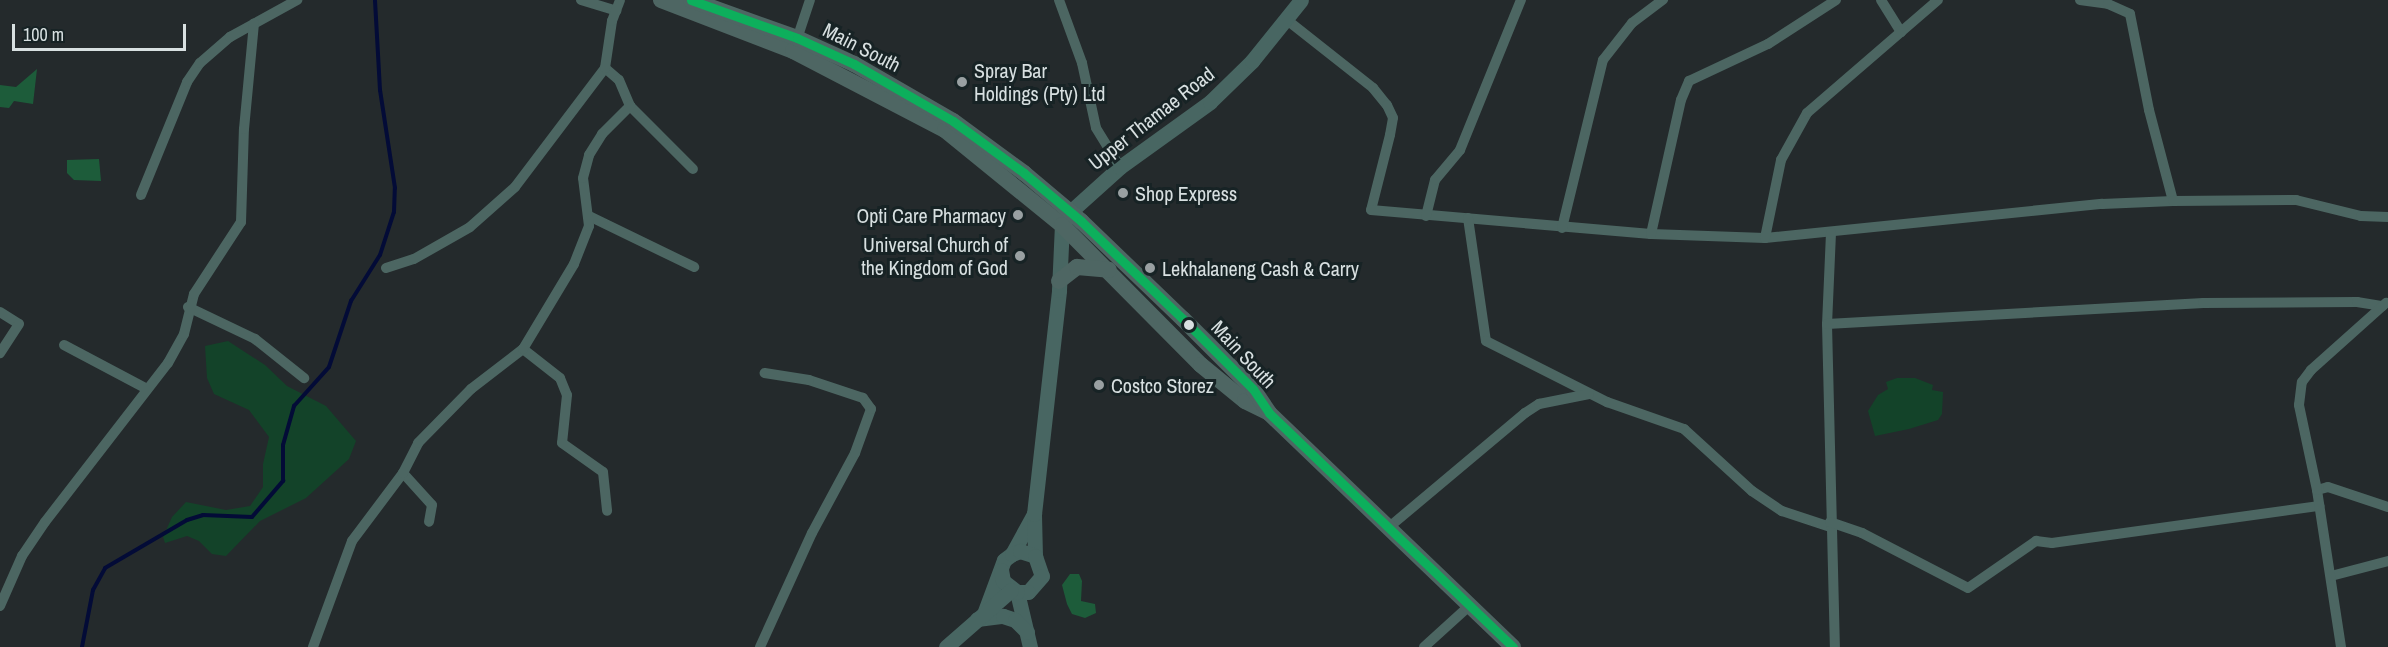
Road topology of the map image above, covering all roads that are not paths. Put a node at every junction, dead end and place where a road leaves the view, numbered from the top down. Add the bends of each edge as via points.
1 (297, 0) edge
2 (581, 0) edge
3 (661, 0) edge
4 (691, 0) edge
5 (810, 0) edge
6 (1059, 0) edge
7 (1301, 0) edge
8 (1521, 0) edge
9 (1664, 0) edge
10 (1836, 0) edge
11 (1881, 0) edge
12 (1938, 0) edge
13 (2080, 0) edge
14 (618, 5) edge
15 (1287, 20) junction
16 (254, 23) junction
17 (1901, 32) junction
18 (795, 45) junction
19 (605, 68) junction
20 (630, 106) junction
21 (1120, 167) junction
22 (693, 169) dead end
23 (141, 195) dead end
24 (2173, 201) junction
25 (589, 216) junction
26 (1426, 216) junction
27 (2388, 217) edge
28 (1066, 218) junction
29 (1468, 218) junction
30 (1562, 228) junction
31 (1831, 233) junction
32 (1651, 234) junction
33 (1765, 238) junction
34 (694, 267) dead end
35 (386, 268) dead end
36 (1109, 270) junction
37 (1059, 280) junction
38 (2386, 303) edge
39 (188, 307) junction
40 (0, 312) edge
41 (1827, 324) junction
42 (64, 345) dead end
43 (523, 348) junction
44 (0, 353) edge
45 (765, 373) dead end
46 (304, 378) dead end
47 (147, 389) junction
48 (1589, 394) junction
49 (1269, 413) junction
50 (403, 473) junction
51 (2317, 490) junction
52 (2319, 506) junction
53 (2388, 507) edge
54 (607, 511) dead end
55 (1034, 514) junction
56 (429, 522) dead end
57 (1830, 524) junction
58 (1388, 528) junction
59 (1011, 554) junction
60 (1035, 556) junction
61 (2388, 561) edge
62 (1001, 570) junction
63 (2331, 576) junction
64 (1037, 586) junction
65 (1014, 591) junction
66 (0, 606) edge
67 (1469, 606) junction
68 (980, 616) junction
69 (1028, 635) edge
70 (314, 647) edge
71 (760, 647) edge
72 (946, 647) edge
73 (1424, 647) edge
74 (1513, 647) edge
75 (1835, 647) edge
76 (2341, 647) edge

1 - 16 street
2 - 14 street
3 - 18 main road, Main South
4 - 18 main road, Main South
5 - 18 street
6 - 21 street via 1082,63 1096,128
7 - 15 main road, Upper Thamae Road
8 - 26 street via 1460,150 1435,180
9 - 30 street via 1632,23 1603,60
10 - 32 street via 1768,44 1689,81 1680,100
11 - 17 street
12 - 17 street
13 - 24 street via 2108,4 2130,14
14 - 19 street
15 - 21 main road, Upper Thamae Road via 1210,102
15 - 26 street via 1373,88 1393,118 1371,210
16 - 23 street via 214,48 186,82
16 - 39 street via 240,222 233,238 219,250
17 - 33 street via 1807,113 1781,160
18 - 28 main road, Main South via 945,130
19 - 20 street via 619,80
19 - 35 street via 506,195 470,227 414,259
20 - 22 street
20 - 25 street via 602,134 589,155 583,177
21 - 28 main road, Upper Thamae Road
24 - 27 street via 2296,200 2361,216
24 - 31 street via 2102,204
25 - 34 street
25 - 43 street via 586,238 574,264
26 - 29 street
28 - 36 main road, Main South
28 - 37 main road
28 - 49 main road, Main South via 1253,389
29 - 30 street
29 - 48 street via 1486,340
30 - 32 street
31 - 33 street
31 - 41 street
32 - 33 street
36 - 37 main road via 1077,267
36 - 49 main road, Main South via 1201,365 1245,401
37 - 55 main road
38 - 41 street via 2203,303
38 - 51 street via 2326,354 2302,382 2299,405
39 - 46 street via 255,339
39 - 47 street via 184,334
40 - 44 street via 19,324
41 - 57 street
42 - 47 street
43 - 50 street via 452,407 418,443
43 - 54 street via 560,378 567,395 562,443 603,472
45 - 71 street via 809,380 863,398 871,410 855,453 812,533
47 - 66 street via 45,522 22,556
48 - 57 street via 1684,429 1752,491 1782,511
48 - 58 street via 1539,404 1525,413
49 - 58 main road
50 - 56 street via 432,505
50 - 70 street via 352,541
51 - 52 street
51 - 53 street via 2328,487
52 - 57 street via 2052,543 2036,541 1968,588 1862,533
52 - 63 street
55 - 59 main road
55 - 60 main road
57 - 75 street
58 - 67 main road
59 - 60 main road via 1020,551
59 - 62 main road
60 - 64 main road via 1041,565
61 - 63 street
62 - 65 main road via 1003,581
62 - 68 main road
63 - 76 street
64 - 65 main road
64 - 69 main road
65 - 68 main road
65 - 69 main road
67 - 73 street
67 - 74 main road
68 - 69 main road via 1015,620
68 - 72 main road

